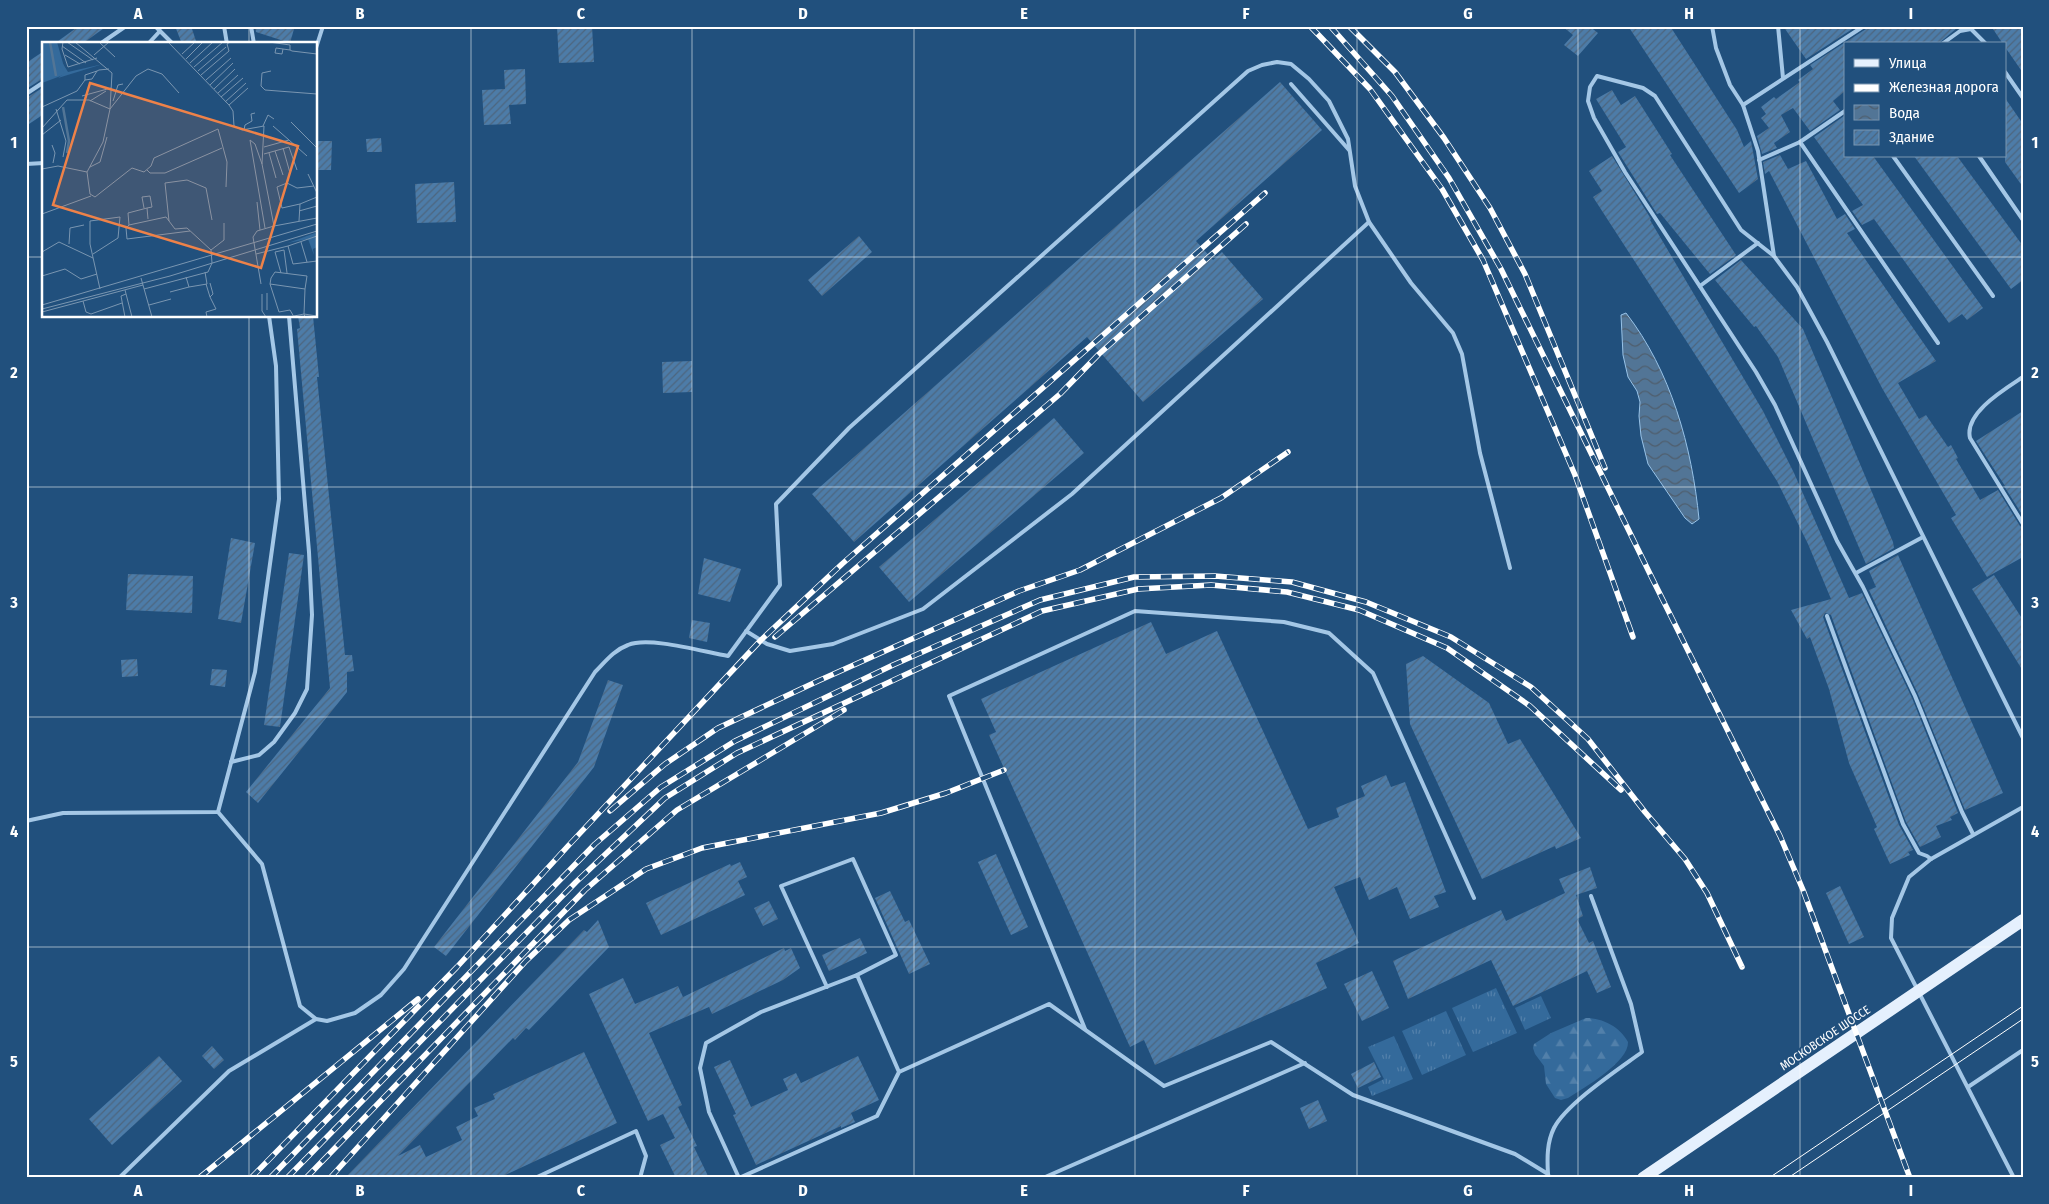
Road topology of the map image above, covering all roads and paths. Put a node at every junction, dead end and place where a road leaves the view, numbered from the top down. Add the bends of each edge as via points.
1 (126, 26) edge
2 (155, 26) edge
3 (224, 26) edge
4 (251, 26) edge
5 (323, 26) edge
6 (1712, 26) edge
7 (1778, 26) edge
8 (1864, 26) edge
9 (160, 31) junction
10 (103, 42) edge
11 (150, 42) edge
12 (171, 42) edge
13 (227, 42) edge
14 (254, 42) edge
15 (318, 42) edge
16 (1945, 42) edge
17 (1984, 42) edge
18 (2006, 73) edge
19 (1783, 78) junction
20 (42, 83) edge
21 (1291, 84) dead end
22 (26, 94) edge
23 (2023, 98) edge
24 (1743, 105) junction
25 (1844, 112) edge
26 (1800, 142) junction
27 (1350, 150) junction
28 (1894, 158) edge
29 (1980, 158) edge
30 (1759, 160) junction
31 (42, 163) edge
32 (26, 164) edge
33 (2023, 220) edge
34 (1369, 222) junction
35 (1758, 244) junction
36 (1774, 256) junction
37 (1700, 286) junction
38 (1993, 296) dead end
39 (269, 318) edge
40 (289, 318) edge
41 (1938, 343) dead end
42 (2023, 377) edge
43 (2023, 524) edge
44 (1923, 537) junction
45 (1510, 568) dead end
46 (1856, 573) junction
47 (1827, 616) dead end
48 (746, 631) junction
49 (2023, 738) edge
50 (231, 762) junction
51 (2023, 807) edge
52 (218, 812) junction
53 (26, 821) edge
54 (1973, 834) junction
55 (1931, 859) junction
56 (1591, 896) dead end
57 (1474, 898) dead end
58 (2023, 920) edge
59 (857, 975) junction
60 (827, 987) junction
61 (316, 1019) junction
62 (1085, 1030) junction
63 (2023, 1050) edge
64 (1305, 1063) junction
65 (899, 1072) junction
66 (1968, 1088) junction
67 (1548, 1176) edge
68 (119, 1178) edge
69 (535, 1178) edge
70 (640, 1178) edge
71 (738, 1178) edge
72 (1043, 1178) edge
73 (1643, 1178) edge
74 (2014, 1178) edge

1 - 10 lane
2 - 9 lane
3 - 13 lane
4 - 14 lane
5 - 15 lane
6 - 24 lane via 1716,48 1730,85
7 - 19 lane
8 - 19 lane
9 - 11 lane
9 - 12 lane
16 - 17 lane via 1960,31 1971,29
18 - 23 lane
19 - 24 lane
20 - 22 lane
21 - 27 lane
24 - 30 lane
25 - 26 lane
26 - 30 lane
26 - 41 lane
27 - 34 lane via 1355,186
27 - 48 lane via 1329,101 1291,64 1277,62 1248,71 849,428 776,504 780,585
28 - 38 lane
29 - 33 lane
30 - 36 lane
31 - 32 lane
34 - 45 lane via 1411,283 1452,333 1462,354 1480,453
34 - 48 lane via 1072,494 924,609 833,644 790,651 767,644
35 - 36 lane
35 - 37 lane
35 - 37 lane via 1741,230 1655,96 1644,88 1597,76 1590,87 1588,101 1594,118 1625,172
36 - 44 lane via 1797,287 1827,342
37 - 46 lane via 1775,405 1837,541
39 - 50 lane via 276,366 279,498 255,672
40 - 50 lane via 309,552 312,615 308,689 274,742 259,754
42 - 43 lane via 1978,411 1968,433
44 - 46 lane
44 - 49 lane
46 - 54 lane via 1915,696
47 - 55 lane via 1903,824 1919,854
48 - 61 lane via 728,656 650,642 628,644 613,653 595,672 404,969 381,995 355,1013 327,1021
50 - 52 lane
51 - 54 lane
52 - 53 lane via 63,813
52 - 61 lane via 262,864 300,1006
54 - 55 lane
55 - 66 lane via 1909,877 1892,918 1891,938
56 - 67 lane via 1631,1004 1642,1052 1575,1103 1554,1127 1547,1149
57 - 62 lane via 1373,673 1329,633 1284,622 1135,611 949,696
58 - 73 main road, МОСКОВСКОЕ ШОССЕ
59 - 60 lane
59 - 60 lane via 896,955 853,859 781,886
59 - 65 lane
60 - 71 lane via 761,1012 706,1043 700,1068 709,1112
61 - 68 lane via 229,1071
62 - 64 lane via 1164,1086 1271,1042
62 - 65 lane via 1049,1004
63 - 66 lane
64 - 67 lane via 1353,1095 1514,1154
64 - 72 lane
65 - 71 lane via 877,1116
66 - 74 lane
69 - 70 lane via 636,1131 646,1156

